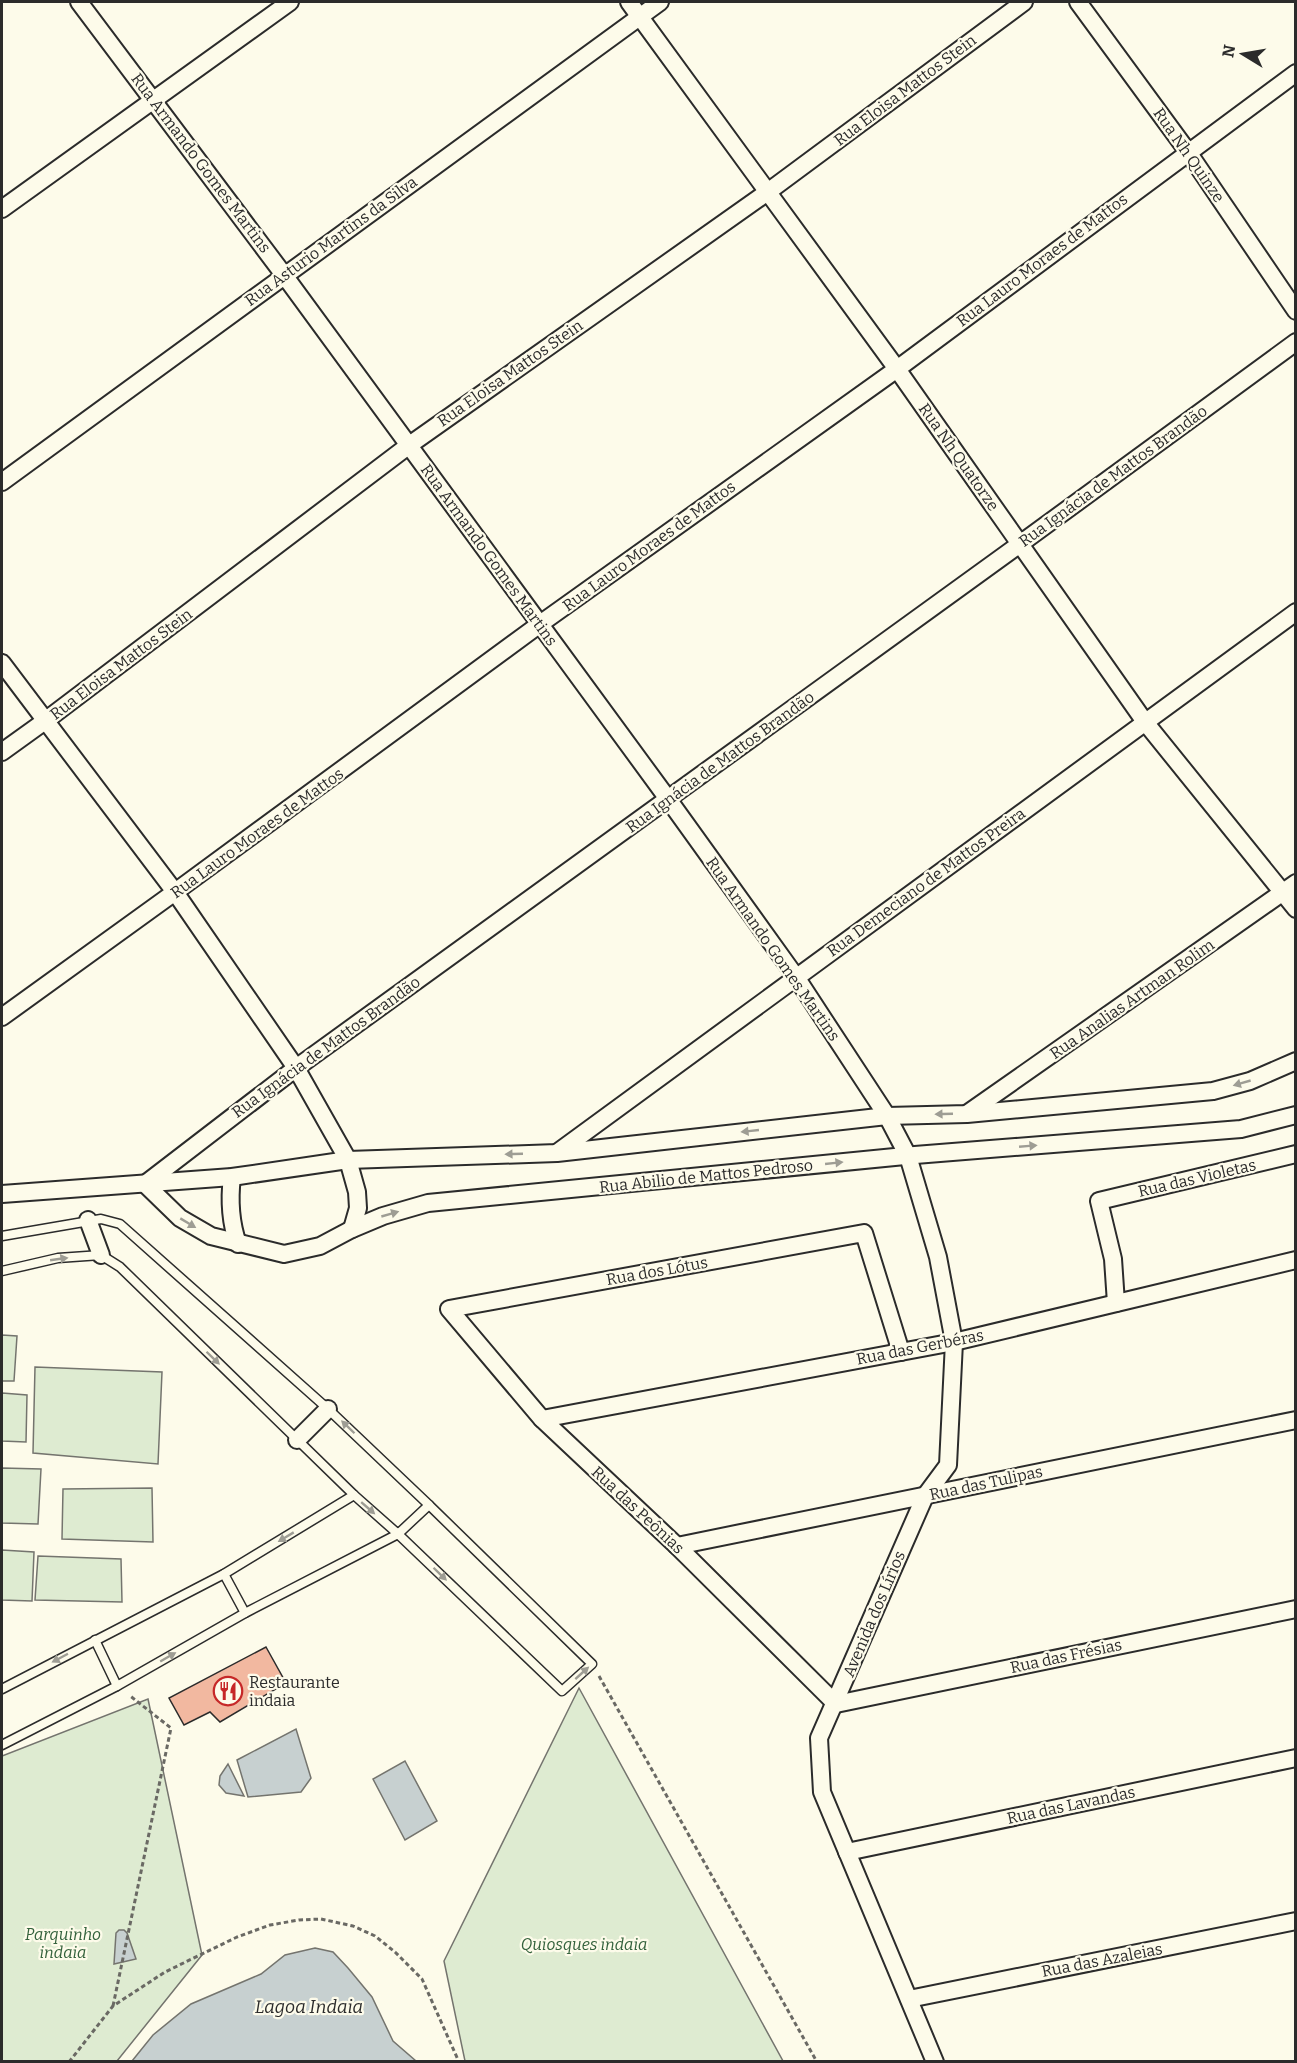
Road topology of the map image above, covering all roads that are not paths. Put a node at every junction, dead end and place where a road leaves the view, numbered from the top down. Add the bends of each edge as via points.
1 (79, 2) edge
2 (290, 2) edge
3 (629, 2) edge
4 (660, 2) edge
5 (1024, 2) edge
6 (1078, 2) edge
7 (640, 16) junction
8 (1296, 74) edge
9 (154, 99) junction
10 (1188, 152) junction
11 (769, 191) junction
12 (2, 209) edge
13 (284, 275) junction
14 (1296, 311) edge
15 (1296, 342) edge
16 (897, 369) junction
17 (408, 446) junction
18 (2, 482) edge
19 (1020, 544) junction
20 (1296, 612) edge
21 (540, 624) junction
22 (2, 663) edge
23 (45, 721) junction
24 (1145, 722) junction
25 (2, 752) edge
26 (668, 799) junction
27 (1289, 888) edge
28 (175, 892) junction
29 (1296, 909) edge
30 (796, 977) junction
31 (2, 1017) edge
32 (1296, 1061) edge
33 (296, 1068) junction
34 (967, 1114) junction
35 (1296, 1115) edge
36 (887, 1116) junction
37 (557, 1153) junction
38 (1296, 1154) edge
39 (911, 1155) junction
40 (348, 1160) junction
41 (232, 1177) junction
42 (145, 1184) junction
43 (2, 1194) edge
44 (88, 1220) junction
45 (352, 1229) junction
46 (2, 1236) edge
47 (238, 1244) junction
48 (101, 1255) junction
49 (1296, 1260) edge
50 (2, 1271) edge
51 (1116, 1303) junction
52 (449, 1309) joint
53 (958, 1341) junction
54 (901, 1352) junction
55 (328, 1409) junction
56 (542, 1419) junction
57 (1296, 1420) edge
58 (297, 1440) junction
59 (354, 1495) junction
60 (925, 1496) junction
61 (429, 1506) junction
62 (398, 1534) junction
63 (677, 1546) junction
64 (224, 1574) junction
65 (1296, 1609) edge
66 (244, 1613) junction
67 (95, 1640) junction
68 (117, 1686) junction
69 (2, 1689) edge
70 (836, 1704) junction
71 (2, 1745) edge
72 (1296, 1758) edge
73 (847, 1852) junction
74 (1296, 1921) edge
75 (909, 1999) junction
76 (935, 2061) edge

1 - 9 street, Rua Armando Gomes Martins
2 - 9 street
3 - 7 street, Rua Nh Quatorze
4 - 7 street, Rua Asturio Martins da Silva
5 - 11 street, Rua Eloisa Mattos Stein
6 - 10 street, Rua Nh Quinze
7 - 11 street, Rua Nh Quatorze
7 - 13 street, Rua Asturio Martins da Silva
8 - 10 street, Rua Lauro Moraes de Mattos
9 - 12 street
9 - 13 street, Rua Armando Gomes Martins
10 - 14 street, Rua Nh Quinze
10 - 16 street, Rua Lauro Moraes de Mattos
11 - 16 street, Rua Nh Quatorze
11 - 17 street, Rua Eloisa Mattos Stein
13 - 17 street, Rua Armando Gomes Martins
13 - 18 street, Rua Asturio Martins da Silva
15 - 19 street, Rua Ignácia de Mattos Brandão
16 - 19 street, Rua Nh Quatorze
16 - 21 street, Rua Lauro Moraes de Mattos
17 - 21 street, Rua Armando Gomes Martins
17 - 23 street, Rua Eloisa Mattos Stein
19 - 24 street, Rua Nh Quatorze
19 - 26 street, Rua Ignácia de Mattos Brandão
20 - 24 street, Rua Demeciano de Mattos Preira
21 - 26 street, Rua Armando Gomes Martins
21 - 28 street, Rua Lauro Moraes de Mattos
22 - 23 street
23 - 25 street, Rua Eloisa Mattos Stein
23 - 28 street
24 - 27 street, Rua Nh Quatorze
24 - 30 street, Rua Demeciano de Mattos Preira
26 - 30 street, Rua Armando Gomes Martins
26 - 33 street, Rua Ignácia de Mattos Brandão
27 - 29 street, Rua Nh Quatorze
27 - 34 street, Rua Analias Artman Rolim
28 - 31 street, Rua Lauro Moraes de Mattos
28 - 33 street
30 - 36 street, Rua Armando Gomes Martins
30 - 37 street, Rua Demeciano de Mattos Preira
32 -> 34 street via 1250,1081 1213,1091
33 - 40 street
33 - 42 street, Rua Ignácia de Mattos Brandão
34 -> 36 street
39 -> 35 street, Rua Abilio de Mattos Pedroso via 1241,1129
36 -> 37 street
36 - 39 street, Rua Armando Gomes Martins
37 -> 40 street
38 - 51 street, Rua das Violetas via 1099,1201 1113,1259
45 -> 39 street, Rua Abilio de Mattos Pedroso via 428,1203
39 - 53 street, Avenida dos Lírios
40 - 41 street
40 - 45 street via 358,1208
41 - 42 street
41 - 47 street via 232,1226
42 - 43 street
42 -> 47 street, Rua Abilio de Mattos Pedroso via 180,1218 211,1236
44 - 46 lane
44 - 48 street
44 - 55 lane via 120,1224
45 - 47 street, Rua Abilio de Mattos Pedroso via 320,1246 284,1254
50 -> 48 lane via 58,1258
48 -> 58 lane via 120,1267
49 - 51 street, Rua das Gerbéras
51 - 53 street, Rua das Gerbéras
52 - 54 street, Rua dos Lótus via 864,1233
52 - 56 street, Rua das Peônias
53 - 54 street, Rua das Gerbéras
53 - 60 street, Avenida dos Lírios via 948,1465
54 - 56 street, Rua das Gerbéras
55 - 58 street
61 -> 55 lane
56 - 63 street, Rua das Peônias
57 - 60 street, Rua das Tulipas
58 - 59 lane
59 -> 62 lane
59 -> 64 lane
60 - 63 street, Rua das Tulipas
60 - 70 street, Avenida dos Lírios
61 - 62 lane
62 -> 61 lane via 562,1691 592,1664
62 - 66 lane
63 - 70 street, Rua das Peônias
64 - 66 lane
64 - 67 lane
65 - 70 street, Rua das Frésias
68 -> 66 lane
67 - 68 lane
67 -> 69 lane
68 - 71 lane
70 - 73 street, Avenida dos Lírios via 819,1738 822,1792
72 - 73 street, Rua das Lavandas
73 - 75 street, Avenida dos Lírios
74 - 75 street, Rua das Azaleias
75 - 76 street, Avenida dos Lírios

